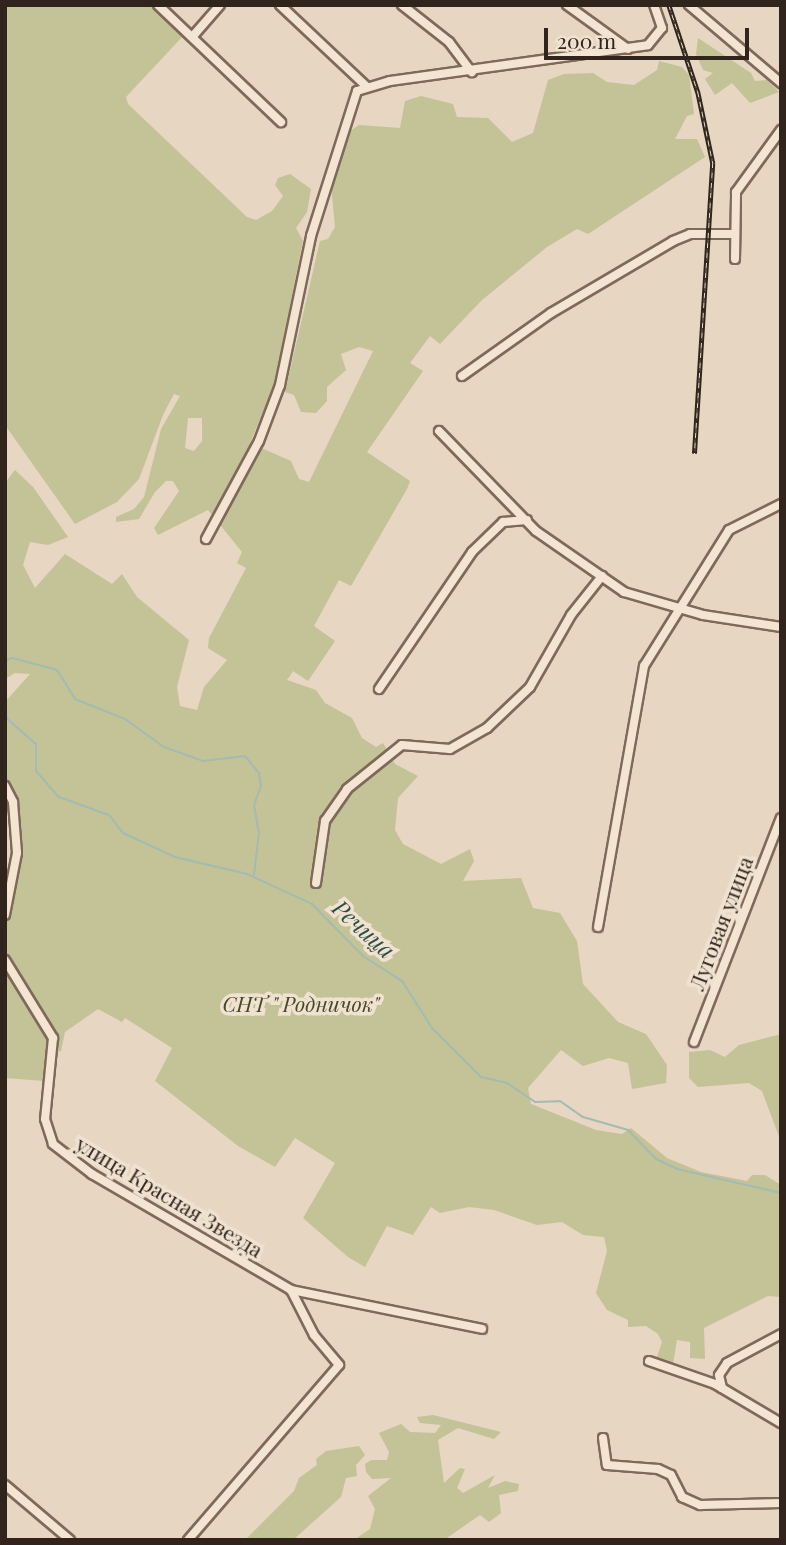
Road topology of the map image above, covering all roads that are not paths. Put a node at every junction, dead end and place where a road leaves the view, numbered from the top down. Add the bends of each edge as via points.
1 (159, 5) edge
2 (220, 5) edge
3 (281, 5) edge
4 (402, 5) edge
5 (567, 5) edge
6 (654, 5) edge
7 (689, 5) edge
8 (193, 36) junction
9 (628, 49) junction
10 (472, 72) junction
11 (781, 83) edge
12 (366, 86) junction
13 (281, 122) dead end
14 (781, 130) edge
15 (735, 234) junction
16 (735, 259) dead end
17 (462, 376) dead end
18 (439, 431) dead end
19 (781, 504) edge
20 (527, 520) junction
21 (206, 539) dead end
22 (603, 576) junction
23 (681, 609) junction
24 (781, 627) edge
25 (379, 689) dead end
26 (5, 786) edge
27 (781, 818) edge
28 (316, 883) dead end
29 (5, 915) edge
30 (598, 927) dead end
31 (5, 960) edge
32 (694, 1042) dead end
33 (291, 1290) junction
34 (482, 1329) dead end
35 (781, 1334) edge
36 (649, 1361) dead end
37 (722, 1388) junction
38 (781, 1423) edge
39 (603, 1438) dead end
40 (5, 1485) edge
41 (781, 1503) edge
42 (70, 1540) edge
43 (188, 1540) edge

1 - 8 street
2 - 8 street
3 - 12 street
4 - 10 street via 449,43
5 - 9 street
6 - 9 street via 662,28 657,38
7 - 11 street
8 - 13 street
9 - 10 street
10 - 12 street
12 - 21 street via 351,102 324,187 280,385 259,441
14 - 15 street via 739,185
15 - 16 street
15 - 17 street via 690,234 673,241 551,313
18 - 20 street
19 - 23 street via 729,530
20 - 22 street
20 - 25 street via 503,522 472,552
22 - 23 street via 640,600
22 - 28 street via 571,615 530,687 487,728 450,750 402,745 347,789 325,821
23 - 24 street
23 - 30 street via 643,666
26 - 29 street via 13,802 17,853
27 - 32 street, Луговая улица
31 - 33 street, улица Красная Звезда via 53,1038 45,1119 52,1144 92,1174
33 - 34 street, улица Красная Звезда
33 - 43 street via 314,1335 339,1365
35 - 37 street via 727,1363 719,1375
36 - 37 street
37 - 38 street
39 - 41 street via 607,1465 658,1469 671,1475 682,1497 700,1505
40 - 42 street

